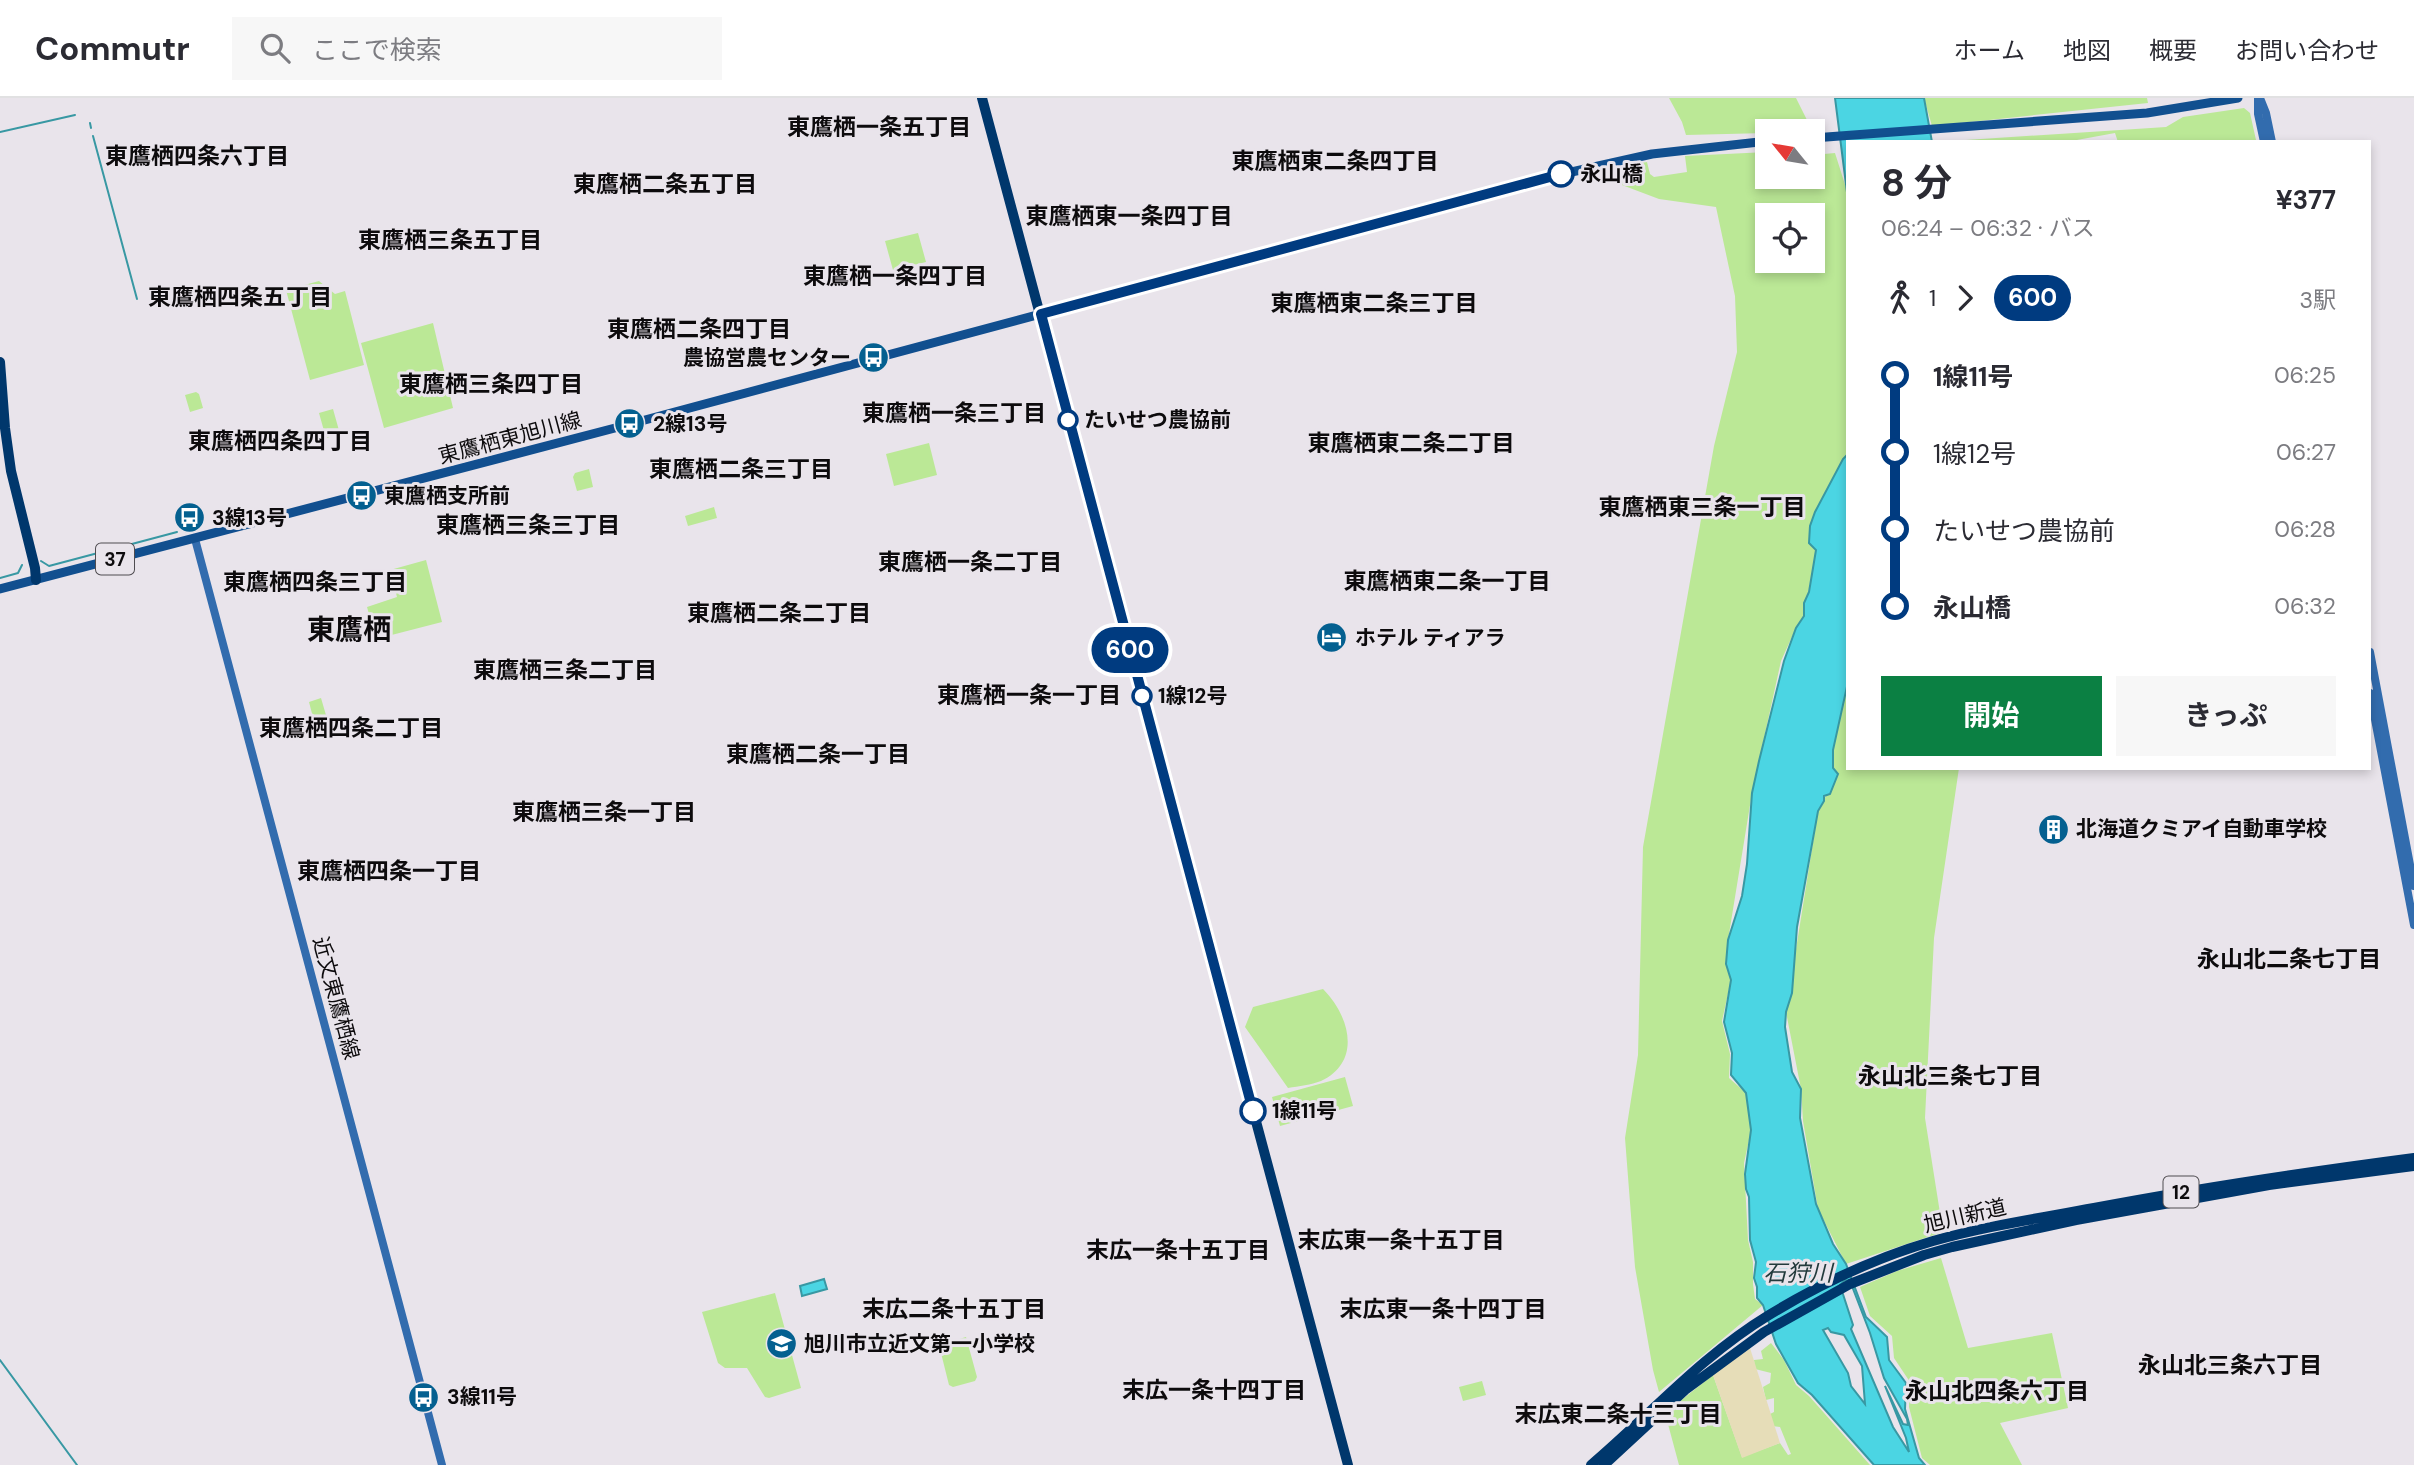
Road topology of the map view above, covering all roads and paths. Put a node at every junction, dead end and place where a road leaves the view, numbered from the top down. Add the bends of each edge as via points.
1 (982, 98) edge
2 (2238, 98) edge
3 (2259, 98) edge
4 (1825, 137) edge
5 (2264, 140) edge
6 (2272, 140) edge
7 (1755, 142) edge
8 (1041, 314) junction
9 (0, 362) edge
10 (0, 441) edge
11 (195, 539) junction
12 (36, 580) junction
13 (0, 589) edge
14 (2371, 657) edge
15 (2371, 698) edge
16 (2414, 886) edge
17 (2414, 925) edge
18 (2414, 1158) edge
19 (2414, 1166) edge
20 (1951, 1242) junction
21 (1688, 1381) junction
22 (442, 1465) edge
23 (1348, 1465) edge
24 (1591, 1465) edge
25 (1604, 1465) edge

1 - 8 highway
2 - 4 main road via 2147,113
3 - 5 street
3 - 6 street
7 - 8 main road, 東鷹栖東旭川線 / 37 via 1652,153 1567,173
8 - 11 main road, 東鷹栖東旭川線 / 37
8 - 23 highway
9 - 12 highway via 11,471
10 - 12 highway via 29,569
11 - 12 main road, 東鷹栖東旭川線 / 37
11 - 22 street, 近文東鷹栖線
12 - 13 main road, 37
14 - 16 street
15 - 17 street
18 - 20 highway, 旭川新道 / 12 via 2264,1177
19 - 20 highway, 旭川新道 / 12 via 2269,1185
20 - 21 highway, 旭川新道 / 12 via 1850,1284
21 - 24 highway, 旭川新道 / 12
21 - 25 highway, 旭川新道 / 12

